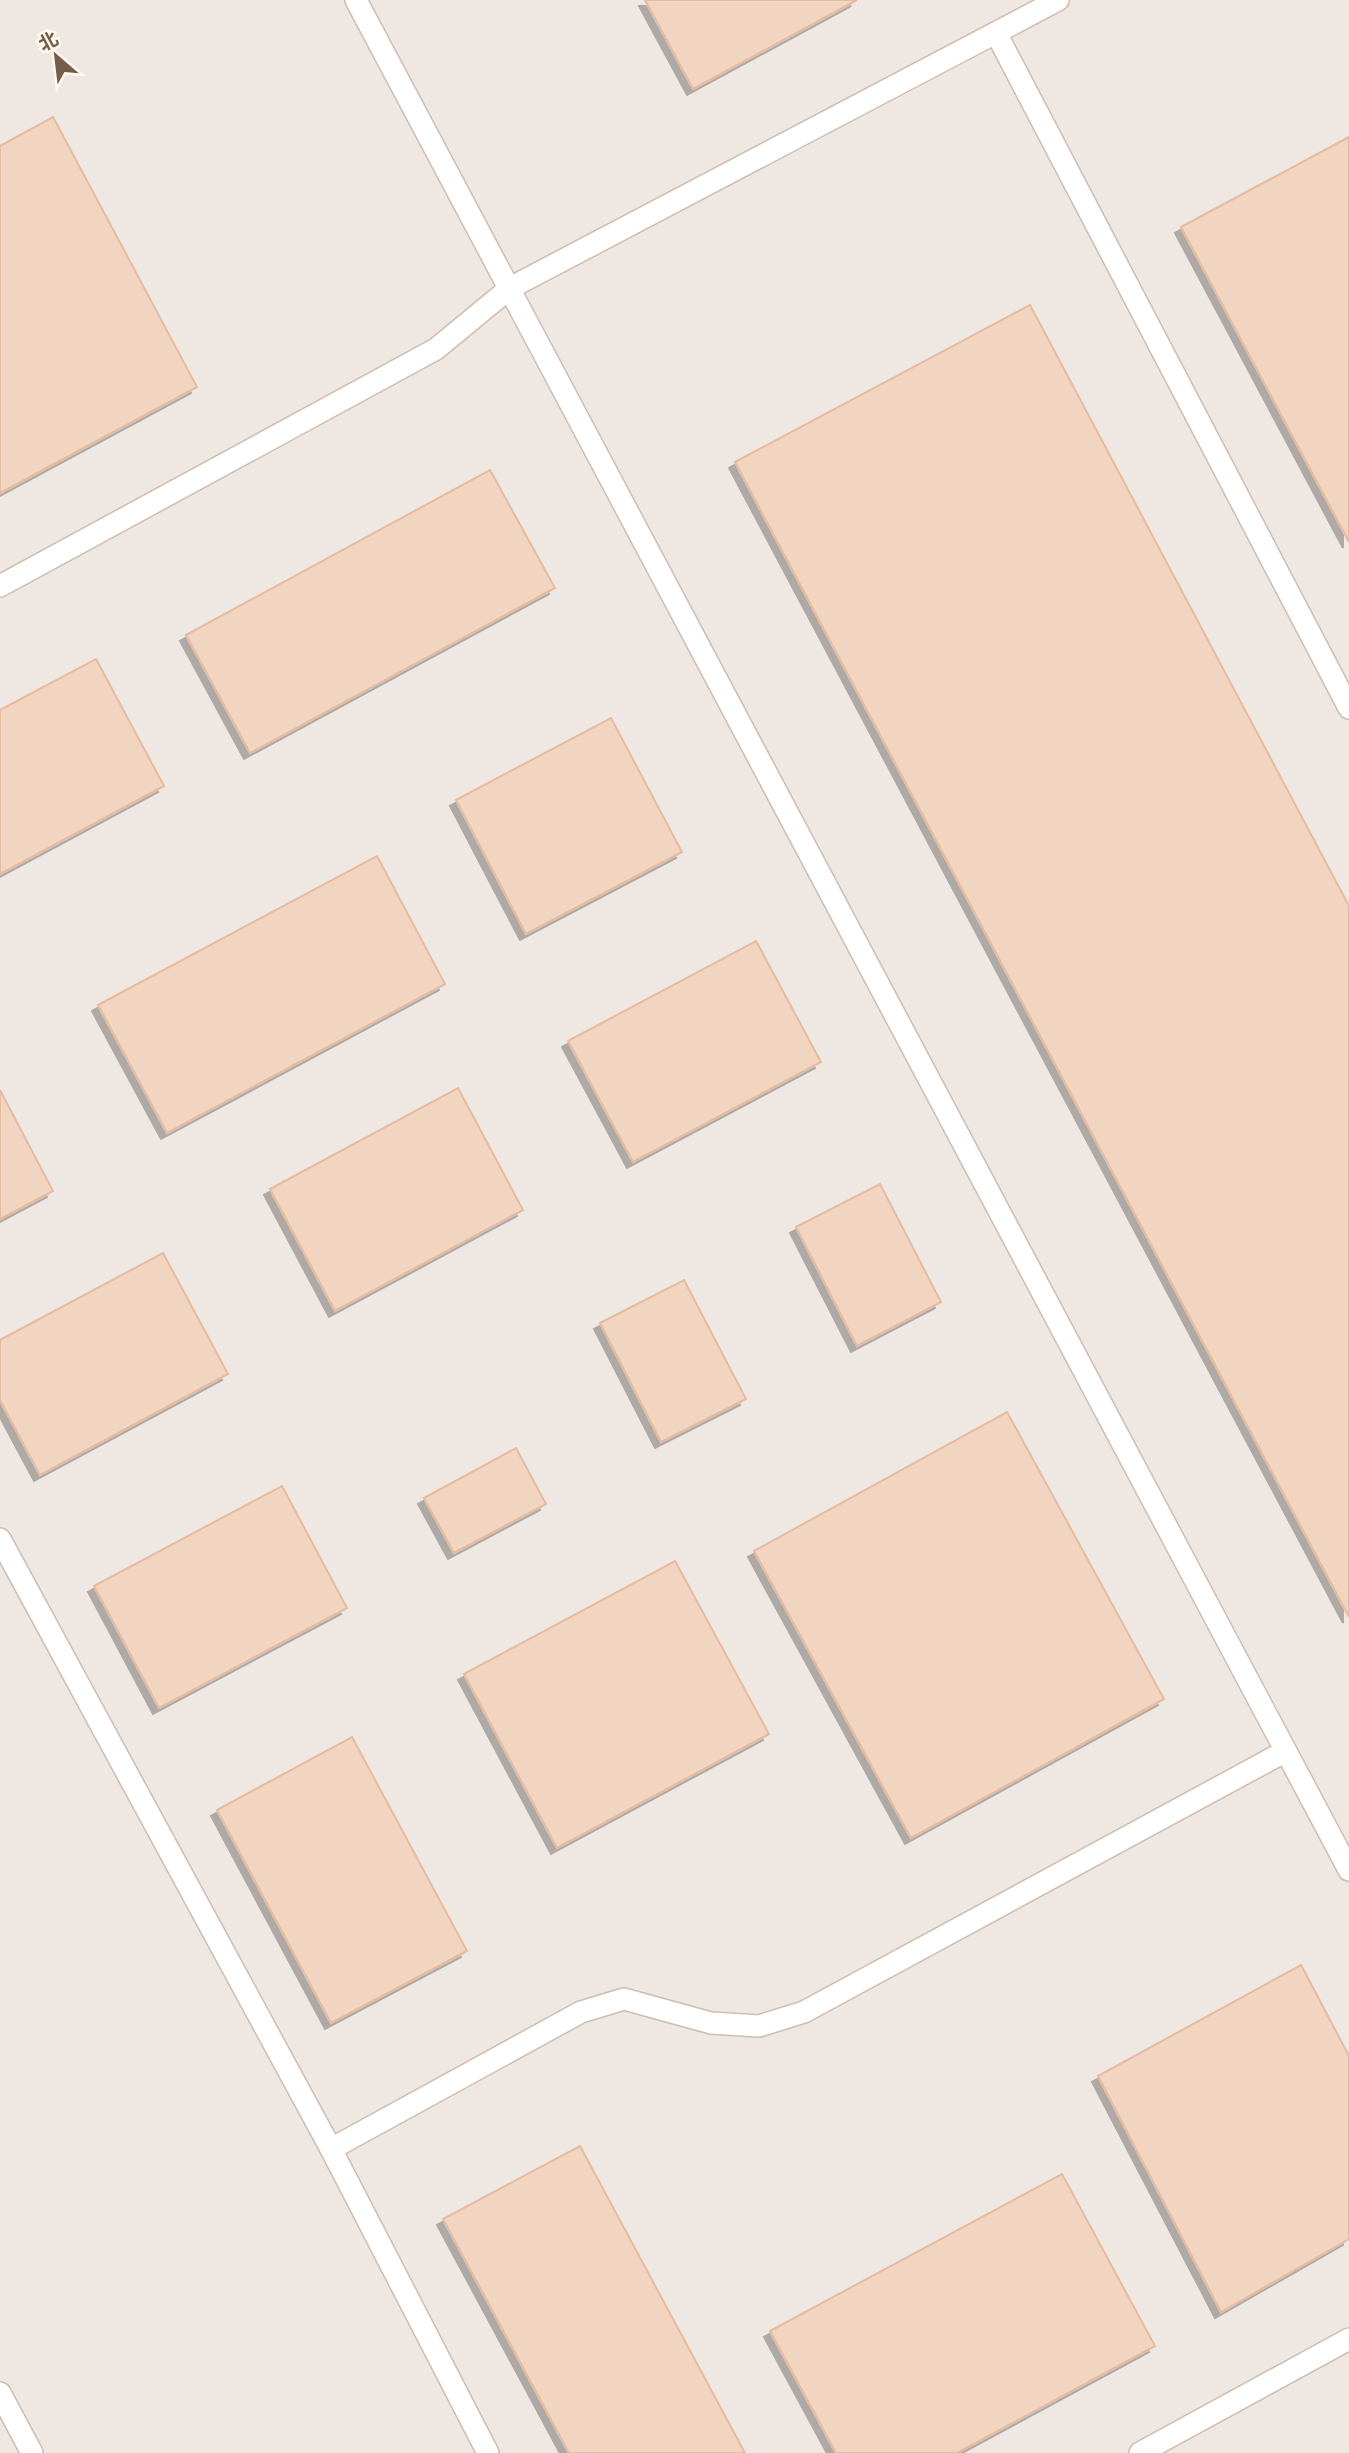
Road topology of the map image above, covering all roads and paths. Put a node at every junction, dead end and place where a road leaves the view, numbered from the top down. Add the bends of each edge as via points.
1 (356, 0) edge
2 (1058, 0) edge
3 (996, 33) junction
4 (510, 288) junction
5 (0, 586) edge
6 (1349, 708) edge
7 (0, 1539) edge
8 (1284, 1752) junction
9 (1349, 1870) edge
10 (331, 2149) junction
11 (1349, 2339) edge
12 (0, 2393) edge
13 (32, 2453) edge
14 (488, 2453) edge
15 (1139, 2453) edge

1 - 4 lane
2 - 3 lane
3 - 4 lane
3 - 6 lane
4 - 5 lane via 436,349
4 - 8 lane
7 - 10 lane
8 - 9 lane
8 - 10 lane via 804,2012 759,2026 710,2023 624,1999 581,2012
10 - 14 lane
11 - 15 lane
12 - 13 lane

